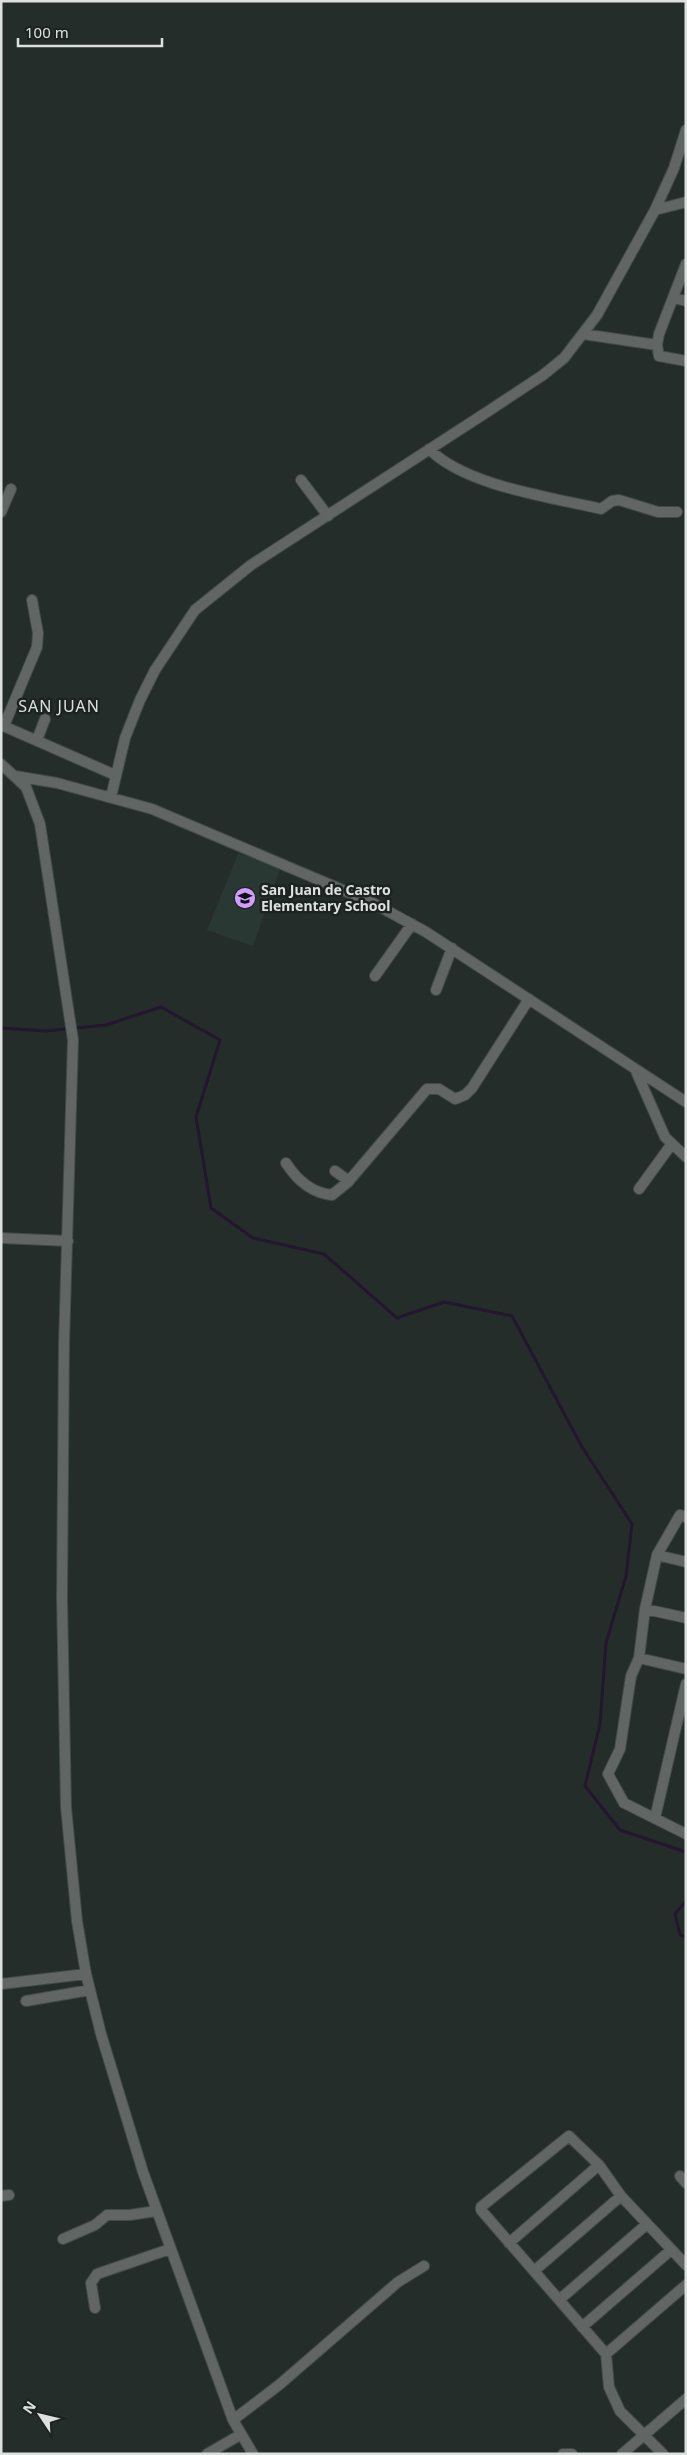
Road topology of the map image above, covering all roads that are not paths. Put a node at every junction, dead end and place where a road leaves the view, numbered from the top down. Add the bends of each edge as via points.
1 (686, 130) edge
2 (686, 202) edge
3 (656, 210) junction
4 (685, 268) edge
5 (674, 298) junction
6 (686, 301) edge
7 (583, 334) junction
8 (657, 345) junction
9 (686, 361) edge
10 (429, 450) junction
11 (301, 480) dead end
12 (11, 489) dead end
13 (1, 512) edge
14 (677, 512) dead end
15 (328, 516) junction
16 (32, 600) dead end
17 (45, 718) dead end
18 (2, 725) edge
19 (37, 740) junction
20 (1, 764) edge
21 (15, 776) junction
22 (115, 776) junction
23 (111, 797) junction
24 (412, 924) junction
25 (452, 948) junction
26 (375, 976) dead end
27 (436, 990) dead end
28 (529, 999) junction
29 (636, 1071) junction
30 (686, 1102) edge
31 (671, 1145) junction
32 (686, 1157) edge
33 (286, 1164) dead end
34 (335, 1171) dead end
35 (349, 1181) junction
36 (638, 1188) dead end
37 (1, 1238) edge
38 (68, 1241) junction
39 (686, 1516) edge
40 (657, 1555) junction
41 (686, 1562) edge
42 (644, 1609) junction
43 (686, 1618) edge
44 (638, 1658) junction
45 (686, 1669) edge
46 (686, 1684) edge
47 (655, 1818) junction
48 (686, 1834) edge
49 (86, 1974) junction
50 (1, 1984) edge
51 (90, 1990) junction
52 (26, 2001) dead end
53 (599, 2165) junction
54 (621, 2196) junction
55 (156, 2210) junction
56 (647, 2224) junction
57 (63, 2239) dead end
58 (509, 2244) junction
59 (170, 2249) junction
60 (671, 2250) junction
61 (686, 2265) edge
62 (424, 2266) dead end
63 (534, 2271) junction
64 (686, 2285) edge
65 (559, 2300) junction
66 (95, 2308) dead end
67 (582, 2327) junction
68 (606, 2354) junction
69 (686, 2399) edge
70 (233, 2420) junction
71 (240, 2434) junction
72 (644, 2435) junction
73 (207, 2454) edge
74 (253, 2454) edge
75 (563, 2454) edge
76 (572, 2454) edge
77 (622, 2454) edge
78 (663, 2454) edge

1 - 3 street
2 - 3 street
3 - 7 street
4 - 5 street
5 - 6 street
5 - 8 street
7 - 8 street
7 - 10 street via 564,358 543,375
8 - 9 street via 659,356
10 - 14 street via 447,465 482,480 601,509 619,500 658,512
10 - 15 street
11 - 15 street
12 - 13 street
15 - 22 street via 251,565 195,610 155,670 140,700
16 - 18 street via 37,647
17 - 19 street
18 - 19 street
19 - 22 street
20 - 21 street
21 - 23 street
21 - 38 street via 26,788 40,824 71,1020
22 - 23 street
23 - 24 street via 198,827 371,902
24 - 25 street
24 - 26 street
25 - 27 street
25 - 28 street
28 - 29 street
28 - 35 street via 472,1088 455,1099 439,1089 427,1089
29 - 30 street
29 - 31 street via 661,1130
31 - 32 street
31 - 36 street
33 - 35 street via 310,1188 325,1194 332,1195
34 - 35 street
37 - 38 street
38 - 49 street via 62,1598 66,1797 77,1921
39 - 40 street via 680,1515
40 - 41 street
40 - 42 street
42 - 43 street
42 - 44 street
44 - 45 street
44 - 47 street via 630,1676 620,1749 608,1774 624,1803
46 - 47 street
47 - 48 street
49 - 50 street
49 - 51 street
51 - 52 street
51 - 55 street
53 - 54 street
53 - 58 street
53 - 58 street via 568,2136 483,2205 481,2210
54 - 56 street
54 - 63 street
55 - 57 street via 107,2215 95,2225
55 - 59 street
56 - 60 street
56 - 65 street
58 - 63 street
59 - 66 street via 97,2274 91,2283
59 - 70 street
60 - 61 street
60 - 67 street
62 - 70 street via 398,2282 279,2385
63 - 65 street
64 - 68 street
65 - 67 street
67 - 68 street
68 - 72 street via 613,2399 620,2411
69 - 72 street
70 - 71 street
71 - 73 street
71 - 74 street
72 - 77 street
72 - 78 street
75 - 76 street

